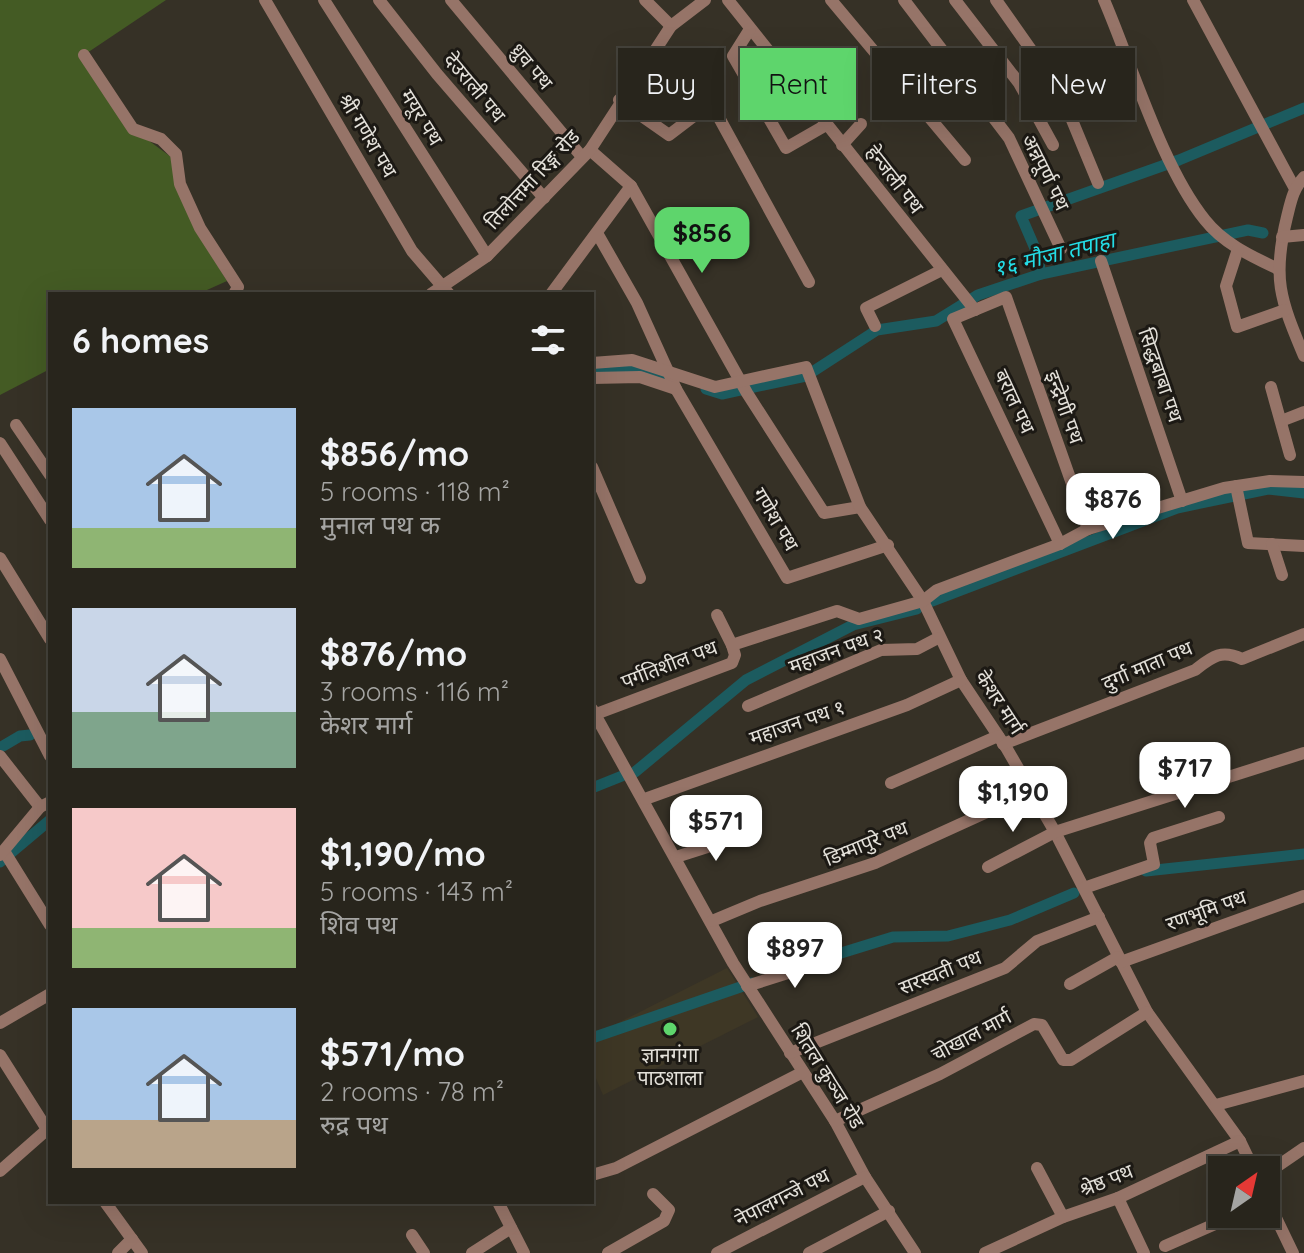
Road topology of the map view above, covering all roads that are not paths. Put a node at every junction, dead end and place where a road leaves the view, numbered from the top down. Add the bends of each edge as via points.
1 (265, 0) edge
2 (324, 0) edge
3 (379, 0) edge
4 (451, 0) edge
5 (645, 0) edge
6 (705, 0) edge
7 (728, 0) edge
8 (831, 0) edge
9 (904, 0) edge
10 (955, 0) edge
11 (996, 0) edge
12 (1104, 0) edge
13 (1193, 0) edge
14 (671, 26) junction
15 (750, 29) junction
16 (656, 48) edge
17 (84, 55) dead end
18 (618, 102) edge
19 (648, 120) edge
20 (689, 120) edge
21 (720, 120) edge
22 (861, 124) dead end
23 (826, 125) junction
24 (842, 145) junction
25 (1053, 145) dead end
26 (586, 154) junction
27 (965, 160) dead end
28 (1304, 177) edge
29 (1098, 183) dead end
30 (631, 186) junction
31 (1294, 187) junction
32 (544, 198) junction
33 (597, 233) junction
34 (1304, 235) edge
35 (1282, 237) junction
36 (1061, 249) dead end
37 (1238, 249) junction
38 (487, 256) junction
39 (1101, 261) dead end
40 (1276, 268) junction
41 (942, 270) junction
42 (809, 282) dead end
43 (446, 290) edge
44 (558, 290) edge
45 (235, 292) edge
46 (969, 302) junction
47 (1285, 310) junction
48 (875, 326) dead end
49 (1304, 356) edge
50 (596, 363) edge
51 (665, 368) junction
52 (594, 378) edge
53 (743, 386) junction
54 (1271, 387) dead end
55 (676, 389) junction
56 (1304, 412) edge
57 (1281, 421) junction
58 (16, 425) dead end
59 (0, 443) edge
60 (1290, 455) dead end
61 (48, 472) edge
62 (594, 472) edge
63 (1304, 482) edge
64 (1237, 493) junction
65 (1182, 501) junction
66 (860, 507) junction
67 (48, 517) edge
68 (1088, 529) junction
69 (1060, 544) junction
70 (1272, 544) junction
71 (888, 545) junction
72 (1304, 546) edge
73 (0, 558) edge
74 (1282, 575) dead end
75 (640, 578) dead end
76 (923, 601) junction
77 (717, 615) dead end
78 (1304, 634) edge
79 (48, 636) edge
80 (938, 638) junction
81 (732, 645) junction
82 (0, 659) edge
83 (961, 680) junction
84 (748, 706) dead end
85 (594, 711) edge
86 (594, 713) edge
87 (1001, 740) junction
88 (48, 752) edge
89 (1304, 753) edge
90 (0, 756) edge
91 (891, 783) dead end
92 (1031, 792) junction
93 (645, 799) junction
94 (45, 804) edge
95 (1219, 817) dead end
96 (1055, 832) junction
97 (745, 835) dead end
98 (2, 853) edge
99 (676, 857) junction
100 (988, 867) dead end
101 (1084, 888) junction
102 (1304, 896) edge
103 (1099, 917) junction
104 (48, 919) edge
105 (712, 921) junction
106 (832, 959) dead end
107 (1120, 960) junction
108 (1070, 984) dead end
109 (747, 986) junction
110 (48, 995) edge
111 (1147, 1012) junction
112 (0, 1023) edge
113 (790, 1053) junction
114 (0, 1055) edge
115 (803, 1072) junction
116 (1304, 1081) edge
117 (1216, 1105) junction
118 (835, 1121) junction
119 (48, 1128) edge
120 (48, 1131) edge
121 (1240, 1141) junction
122 (1304, 1148) edge
123 (1247, 1156) edge
124 (1280, 1164) edge
125 (1037, 1168) dead end
126 (0, 1171) edge
127 (594, 1174) edge
128 (865, 1177) junction
129 (653, 1194) dead end
130 (1118, 1198) junction
131 (107, 1204) edge
132 (499, 1204) edge
133 (889, 1211) junction
134 (1063, 1217) junction
135 (1280, 1226) edge
136 (1208, 1227) edge
137 (511, 1228) junction
138 (412, 1235) dead end
139 (132, 1239) junction
140 (1165, 1246) dead end
141 (118, 1253) edge
142 (142, 1253) edge
143 (424, 1253) edge
144 (472, 1253) edge
145 (524, 1253) edge
146 (608, 1253) edge
147 (717, 1253) edge
148 (809, 1253) edge
149 (915, 1253) edge
150 (985, 1253) edge
151 (1144, 1253) edge
152 (1293, 1253) edge

1 - 43 street, श्री गणेश पथ via 412,251
2 - 38 street, मयूर पथ
3 - 32 street, देउराली पथ
4 - 26 street, ध्रुव पथ
5 - 14 street
6 - 14 street, तिलोत्तमा रिङ्ग रोड
7 - 15 street, हेन्जली पथ
8 - 27 street
9 - 36 street, अन्नपूर्ण पथ via 1009,138
10 - 25 street via 1019,83
11 - 29 street via 1060,91
12 - 37 street via 1176,174 1206,222
13 - 31 street
14 - 16 street, तिलोत्तमा रिङ्ग रोड
15 - 23 street, हेन्जली पथ
15 - 23 street via 733,56 786,148
17 - 45 street via 133,129 161,139 176,154 180,184 200,228 238,287
18 - 26 street, तिलोत्तमा रिङ्ग रोड
19 - 20 street via 669,135
21 - 42 street
22 - 24 street
23 - 24 street, हेन्जली पथ
24 - 41 street, हेन्जली पथ
26 - 30 street, ध्रुव पथ
26 - 32 street, तिलोत्तमा रिङ्ग रोड
28 - 31 street
30 - 33 street
30 - 53 street, ध्रुव पथ
31 - 35 street
32 - 38 street, तिलोत्तमा रिङ्ग रोड
33 - 44 street
33 - 51 street via 637,303
34 - 35 street
35 - 40 street
37 - 40 street
37 - 47 street via 1226,286 1237,327
38 - 43 street, तिलोत्तमा रिङ्ग रोड
39 - 65 street, सिद्धबाबा पथ
40 - 47 street
41 - 46 street, हेन्जली पथ
41 - 48 street via 866,308
46 - 68 street, इन्द्रेणी पथ via 1006,297
46 - 69 street, बराल पथ via 953,319
47 - 49 street
50 - 51 street via 632,360
51 - 53 street via 715,387
51 - 55 street
52 - 55 street via 640,377
53 - 66 street, गणेश पथ via 824,513
53 - 66 street via 808,373
54 - 57 street
55 - 71 street, गणेश पथ via 787,578
56 - 57 street
57 - 60 street
58 - 61 street
59 - 67 street
62 - 75 street
63 - 64 street via 1270,481
64 - 65 street
64 - 70 street via 1248,543
65 - 68 street
66 - 71 street
68 - 69 street
69 - 76 street via 973,575
70 - 72 street
70 - 74 street
71 - 76 street
73 - 79 street
76 - 80 street, केशर मार्ग
76 - 81 street, पर्गतिशील पथ via 859,619 837,611
77 - 81 street
78 - 87 street, दुर्गा माता पथ via 1242,659 1216,654 1195,670
80 - 83 street, केशर मार्ग
80 - 84 street, महाजन पथ २ via 917,649 881,650
81 - 85 street, पर्गतिशील पथ via 732,663
82 - 88 street
83 - 87 street, केशर मार्ग
83 - 93 street, महाजन पथ १ via 907,705
86 - 93 street, शितल कुञ्ज रोड
87 - 91 street, दुर्गा माता पथ
87 - 92 street, केशर मार्ग
89 - 96 street
90 - 94 street
92 - 96 street, केशर मार्ग
92 - 105 street, डिम्मापुरे पथ via 875,863
93 - 99 street, शितल कुञ्ज रोड
94 - 98 street
95 - 101 street via 1153,838 1154,864
96 - 100 street
96 - 101 street, केशर मार्ग
97 - 99 street
98 - 104 street
99 - 105 street, शितल कुञ्ज रोड
101 - 103 street, केशर मार्ग
102 - 107 street, रणभूमि पथ
103 - 107 street, केशर मार्ग
103 - 113 street, सरस्वती पथ via 1037,941 1005,968
105 - 109 street, शितल कुञ्ज रोड
106 - 109 street
107 - 108 street, रणभूमि पथ
107 - 111 street, केशर मार्ग
109 - 113 street, शितल कुञ्ज रोड
110 - 112 street
111 - 117 street, केशर मार्ग
111 - 118 street, चोखाल मार्ग via 1071,1060 1063,1060 1042,1025 1034,1024
113 - 115 street, शितल कुञ्ज रोड
114 - 119 street
115 - 118 street, शितल कुञ्ज रोड
115 - 127 street
116 - 117 street
117 - 121 street, केशर मार्ग
118 - 128 street, शितल कुञ्ज रोड
120 - 126 street
121 - 123 street, केशर मार्ग
121 - 130 street, श्रेष्ठ पथ
122 - 124 street
125 - 134 street
128 - 133 street, शितल कुञ्ज रोड
128 - 147 street, नेपालगन्जे पथ
129 - 146 street via 669,1210 664,1221
130 - 134 street, श्रेष्ठ पथ
130 - 151 street
131 - 139 street
132 - 137 street
133 - 148 street
133 - 149 street, शितल कुञ्ज रोड
134 - 150 street, श्रेष्ठ पथ
135 - 152 street
136 - 140 street
137 - 144 street
137 - 145 street
138 - 143 street
139 - 141 street
139 - 142 street

